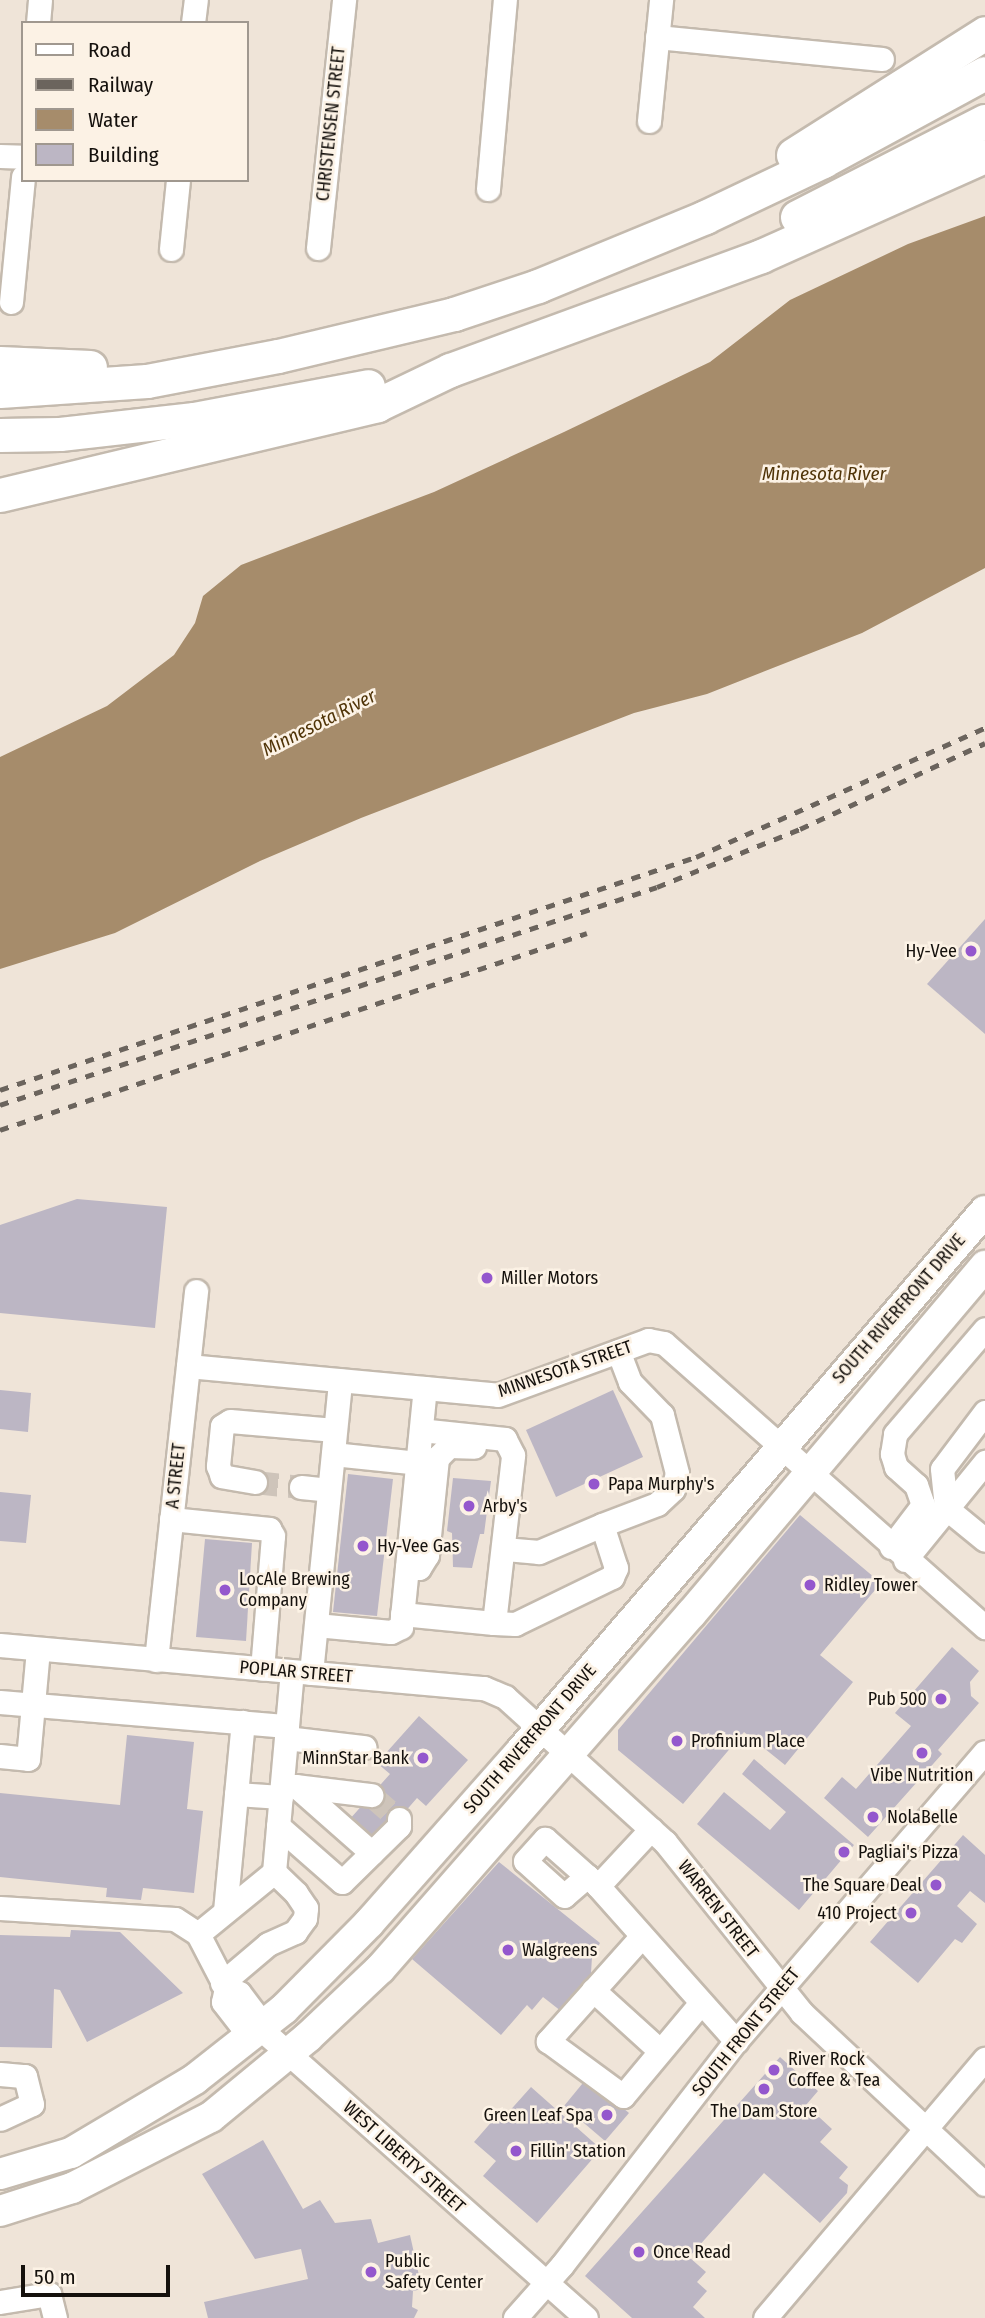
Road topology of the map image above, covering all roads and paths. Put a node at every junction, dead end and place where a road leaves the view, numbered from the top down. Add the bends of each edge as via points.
1 (40, 0) edge
2 (196, 0) edge
3 (344, 0) edge
4 (505, 0) edge
5 (661, 0) edge
6 (38, 21) edge
7 (194, 21) edge
8 (985, 33) edge
9 (657, 37) junction
10 (882, 59) dead end
11 (985, 73) edge
12 (649, 121) dead end
13 (985, 121) edge
14 (0, 156) edge
15 (985, 156) edge
16 (21, 157) edge
17 (23, 182) edge
18 (178, 182) edge
19 (488, 189) dead end
20 (705, 217) junction
21 (318, 248) dead end
22 (171, 249) dead end
23 (11, 302) dead end
24 (616, 307) junction
25 (278, 356) junction
26 (0, 363) edge
27 (450, 370) junction
28 (0, 391) edge
29 (0, 435) edge
30 (0, 495) edge
31 (985, 1211) edge
32 (985, 1266) edge
33 (196, 1291) dead end
34 (985, 1329) edge
35 (618, 1351) junction
36 (188, 1366) junction
37 (340, 1380) junction
38 (425, 1388) junction
39 (985, 1412) edge
40 (335, 1430) junction
41 (421, 1430) junction
42 (179, 1443) junction
43 (220, 1447) junction
44 (779, 1447) junction
45 (512, 1452) junction
46 (333, 1454) junction
47 (985, 1462) edge
48 (418, 1463) junction
49 (942, 1469) junction
50 (808, 1474) junction
51 (255, 1482) tunnel mouth
52 (916, 1485) junction
53 (301, 1487) tunnel mouth
54 (329, 1490) junction
55 (946, 1508) junction
56 (171, 1519) junction
57 (602, 1525) junction
58 (985, 1540) edge
59 (503, 1549) junction
60 (898, 1553) junction
61 (407, 1567) junction
62 (402, 1614) junction
63 (494, 1623) junction
64 (316, 1625) junction
65 (985, 1627) edge
66 (0, 1645) edge
67 (38, 1649) junction
68 (156, 1660) junction
69 (262, 1669) junction
70 (301, 1672) junction
71 (0, 1702) edge
72 (33, 1705) junction
73 (243, 1723) junction
74 (542, 1727) junction
75 (287, 1732) junction
76 (364, 1746) dead end
77 (570, 1752) junction
78 (985, 1752) edge
79 (0, 1756) edge
80 (286, 1789) junction
81 (236, 1794) junction
82 (371, 1795) tunnel mouth
83 (399, 1819) dead end
84 (278, 1826) junction
85 (652, 1829) junction
86 (372, 1853) junction
87 (274, 1872) junction
88 (0, 1908) edge
89 (225, 1912) junction
90 (198, 1934) junction
91 (641, 1937) junction
92 (224, 1986) junction
93 (781, 1988) junction
94 (593, 1990) junction
95 (700, 2004) junction
96 (259, 2027) junction
97 (736, 2040) junction
98 (658, 2049) junction
99 (289, 2053) junction
100 (985, 2060) edge
101 (0, 2074) edge
102 (0, 2119) edge
103 (927, 2132) junction
104 (0, 2174) edge
105 (985, 2185) edge
106 (0, 2211) edge
107 (546, 2284) junction
108 (0, 2302) edge
109 (55, 2318) edge
110 (515, 2318) edge
111 (586, 2318) edge
112 (765, 2318) edge

1 - 6 street
2 - 7 street
3 - 21 street, CHRISTENSEN STREET
4 - 19 street
5 - 9 street
8 - 20 highway via 812,142
9 - 10 street
9 - 12 street
11 - 20 highway via 824,161
13 - 24 highway
14 - 16 street
15 - 24 highway via 761,256
17 - 23 street
18 - 22 street
20 - 25 highway via 550,281 454,314
24 - 27 highway
25 - 26 highway via 115,368
25 - 28 highway via 147,381
27 - 29 highway via 194,419 60,434
27 - 30 highway via 377,405
31 - 44 main road, SOUTH RIVERFRONT DRIVE
32 - 50 main road, SOUTH RIVERFRONT DRIVE
33 - 36 street, A STREET
34 - 52 street via 895,1434 892,1454 896,1467
35 - 38 street, MINNESOTA STREET via 498,1395
35 - 44 street, MINNESOTA STREET via 649,1340 664,1343
35 - 57 street via 630,1382 662,1415 677,1473 673,1489 657,1503
36 - 37 street, MINNESOTA STREET
36 - 42 street, A STREET
37 - 38 street, MINNESOTA STREET
37 - 40 street
38 - 41 street
39 - 49 street
40 - 43 street via 230,1421 222,1426
40 - 46 street
41 - 45 street via 505,1438
41 - 48 street
42 - 43 street
42 - 56 street, A STREET
43 - 51 street via 222,1476
44 - 50 street, MINNESOTA STREET
44 - 74 main road, SOUTH RIVERFRONT DRIVE
45 - 59 street
45 - 61 street via 460,1445 441,1450 434,1470 427,1555 419,1568
46 - 48 street
46 - 54 street
47 - 55 street
48 - 61 street
49 - 52 street
49 - 55 street
50 - 60 street, MINNESOTA STREET
50 - 77 main road, SOUTH RIVERFRONT DRIVE
52 - 60 street via 923,1506
53 - 54 street
54 - 64 street
55 - 58 street
55 - 60 street
56 - 68 street, A STREET
56 - 69 street via 269,1529 273,1536
57 - 59 street via 539,1552
57 - 63 street via 616,1558 612,1577 515,1624
59 - 63 street
60 - 65 street, MINNESOTA STREET
61 - 62 street
62 - 63 street
62 - 64 street via 401,1627 391,1632
64 - 70 street
66 - 67 street, POPLAR STREET
67 - 68 street, POPLAR STREET
67 - 72 street
68 - 69 street, POPLAR STREET
69 - 70 street, POPLAR STREET
70 - 74 street, POPLAR STREET via 484,1688 505,1697
70 - 75 street
71 - 72 street
72 - 73 street
72 - 79 street via 28,1759
73 - 75 street
73 - 81 street
74 - 77 street, POPLAR STREET
74 - 96 main road, SOUTH RIVERFRONT DRIVE via 369,1923
75 - 76 street
75 - 80 street
77 - 85 street, WARREN STREET
77 - 99 main road, SOUTH RIVERFRONT DRIVE via 380,1969
78 - 93 street, SOUTH FRONT STREET
80 - 81 street
80 - 82 street
80 - 84 street
80 - 86 street
81 - 89 street
83 - 86 street via 399,1826
84 - 86 street via 342,1882
84 - 87 street
85 - 91 street via 592,1881
85 - 93 street, WARREN STREET
87 - 89 street
87 - 92 street via 301,1900 305,1918 295,1931 268,1944
88 - 90 street via 176,1919
89 - 90 street
90 - 92 street
91 - 94 street
91 - 95 street
92 - 96 street via 239,1993 256,2014
93 - 97 street, SOUTH FRONT STREET
93 - 103 street, WARREN STREET via 871,2082
94 - 98 street
94 - 98 street via 548,2041 623,2096
95 - 97 street
95 - 98 street
96 - 99 street, WEST LIBERTY STREET
96 - 104 main road, SOUTH RIVERFRONT DRIVE via 195,2079 72,2153
97 - 107 street, SOUTH FRONT STREET
99 - 106 main road, SOUTH RIVERFRONT DRIVE via 211,2117 72,2188
99 - 107 street, WEST LIBERTY STREET
100 - 103 street
101 - 102 street via 25,2076 32,2104
103 - 105 street, WARREN STREET
103 - 112 street
107 - 110 street, SOUTH FRONT STREET
107 - 111 street, WEST LIBERTY STREET
108 - 109 street via 49,2294

